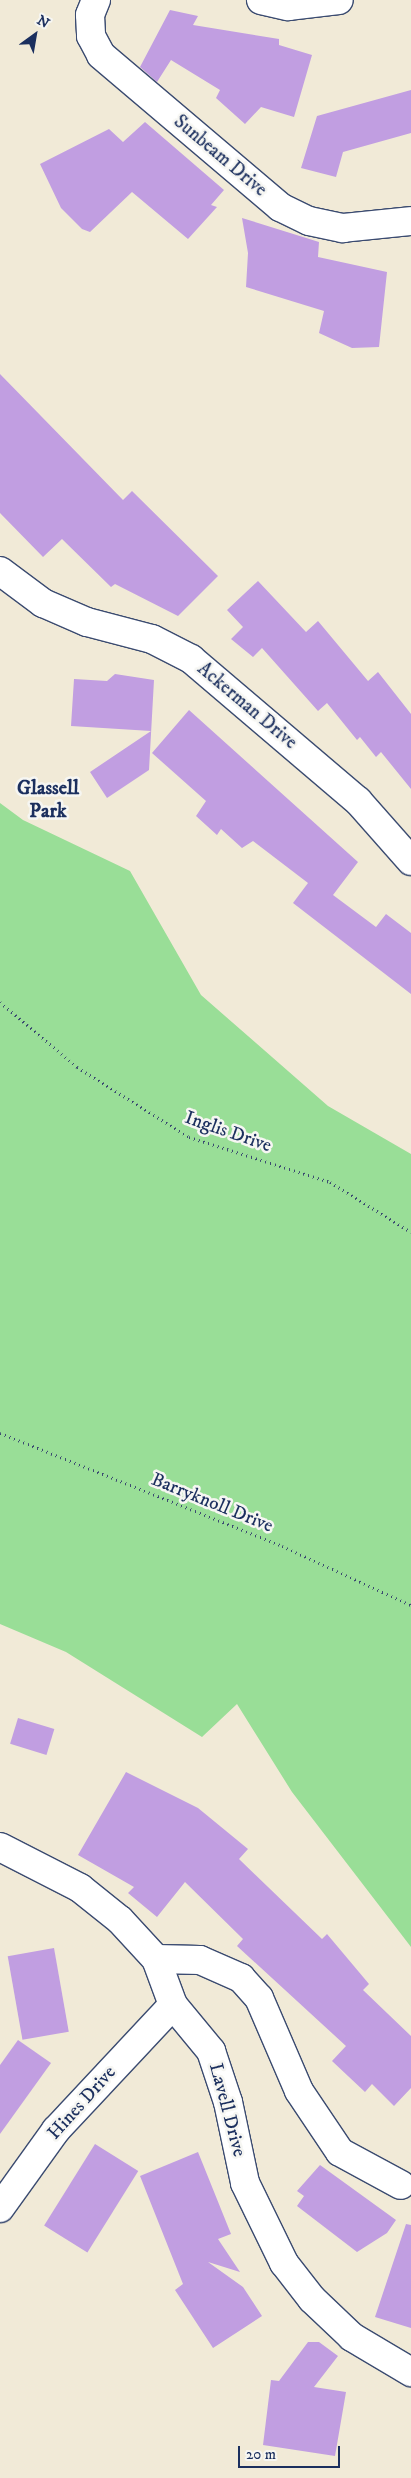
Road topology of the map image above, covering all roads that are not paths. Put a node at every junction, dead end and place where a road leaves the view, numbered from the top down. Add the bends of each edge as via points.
1 (96, 0) edge
2 (261, 0) edge
3 (339, 0) edge
4 (411, 221) edge
5 (0, 571) edge
6 (411, 861) edge
7 (0, 1847) edge
8 (156, 1959) junction
9 (173, 2006) junction
10 (401, 2185) dead end
11 (0, 2208) edge
12 (411, 2372) edge

1 - 4 street, Sunbeam Drive via 90,15 91,36 101,55 280,206 309,221 342,228
2 - 3 street via 288,6 320,6
5 - 6 street, Ackerman Drive via 43,603 87,622 152,639 191,658 358,801
7 - 8 street, Lavell Drive via 80,1888 120,1920
8 - 9 street, Lavell Drive
8 - 10 street via 200,1960 241,1978 259,1998 298,2092 340,2152
9 - 11 street, Hines Drive via 56,2130
9 - 12 street, Lavell Drive via 211,2051 228,2102 245,2183 284,2263 312,2299 352,2337

